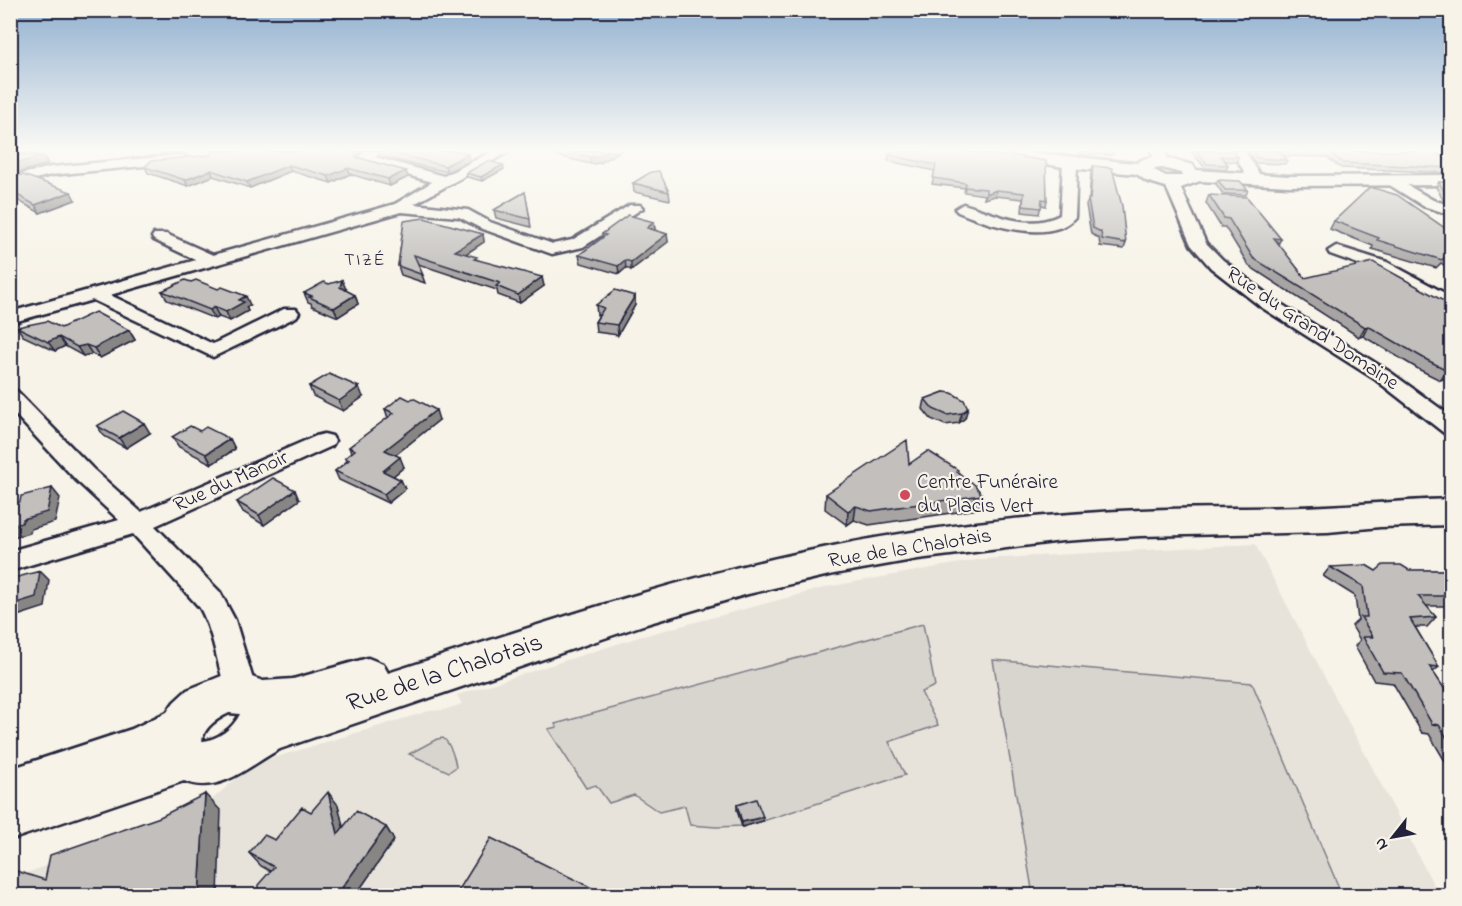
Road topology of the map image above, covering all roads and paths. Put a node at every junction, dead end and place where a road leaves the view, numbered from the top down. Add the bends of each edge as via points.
1 (424, 193) edge
2 (1068, 193) edge
3 (1176, 193) edge
4 (1412, 193) edge
5 (400, 207) junction
6 (635, 208) dead end
7 (963, 209) dead end
8 (1452, 212) edge
9 (160, 237) dead end
10 (1336, 250) dead end
11 (212, 261) junction
12 (94, 294) junction
13 (1452, 305) edge
14 (290, 313) dead end
15 (10, 318) edge
16 (10, 396) edge
17 (1452, 403) edge
18 (1426, 406) junction
19 (1452, 428) edge
20 (324, 441) dead end
21 (1452, 512) edge
22 (1328, 519) junction
23 (138, 523) junction
24 (1452, 525) edge
25 (10, 561) edge
26 (226, 636) junction
27 (220, 721) junction
28 (10, 793) edge
29 (10, 816) edge

1 - 5 street
2 - 7 street via 1067,217 1058,224 992,221
3 - 18 street, Rue du Grand Domaine via 1199,245 1217,264 1267,303
4 - 8 street
5 - 6 street via 463,213 552,249 577,244
5 - 11 street
9 - 11 street
10 - 13 street via 1381,266
11 - 12 street
12 - 14 street via 213,351
12 - 15 street
16 - 23 street via 85,475
17 - 18 street
18 - 19 street, Rue du Grand Domaine
20 - 23 street, Rue du Manoir
21 - 22 main road, Rue de la Chalotais
22 - 24 main road, Rue de la Chalotais via 1352,524
22 - 27 main road, Rue de la Chalotais via 1062,528 918,545 834,560 641,609 268,732
23 - 25 street, Rue du Manoir
23 - 26 street via 210,600
26 - 27 street
26 - 27 street via 237,682
27 - 28 main road, Rue de la Chalotais
27 - 29 main road, Rue de la Chalotais

